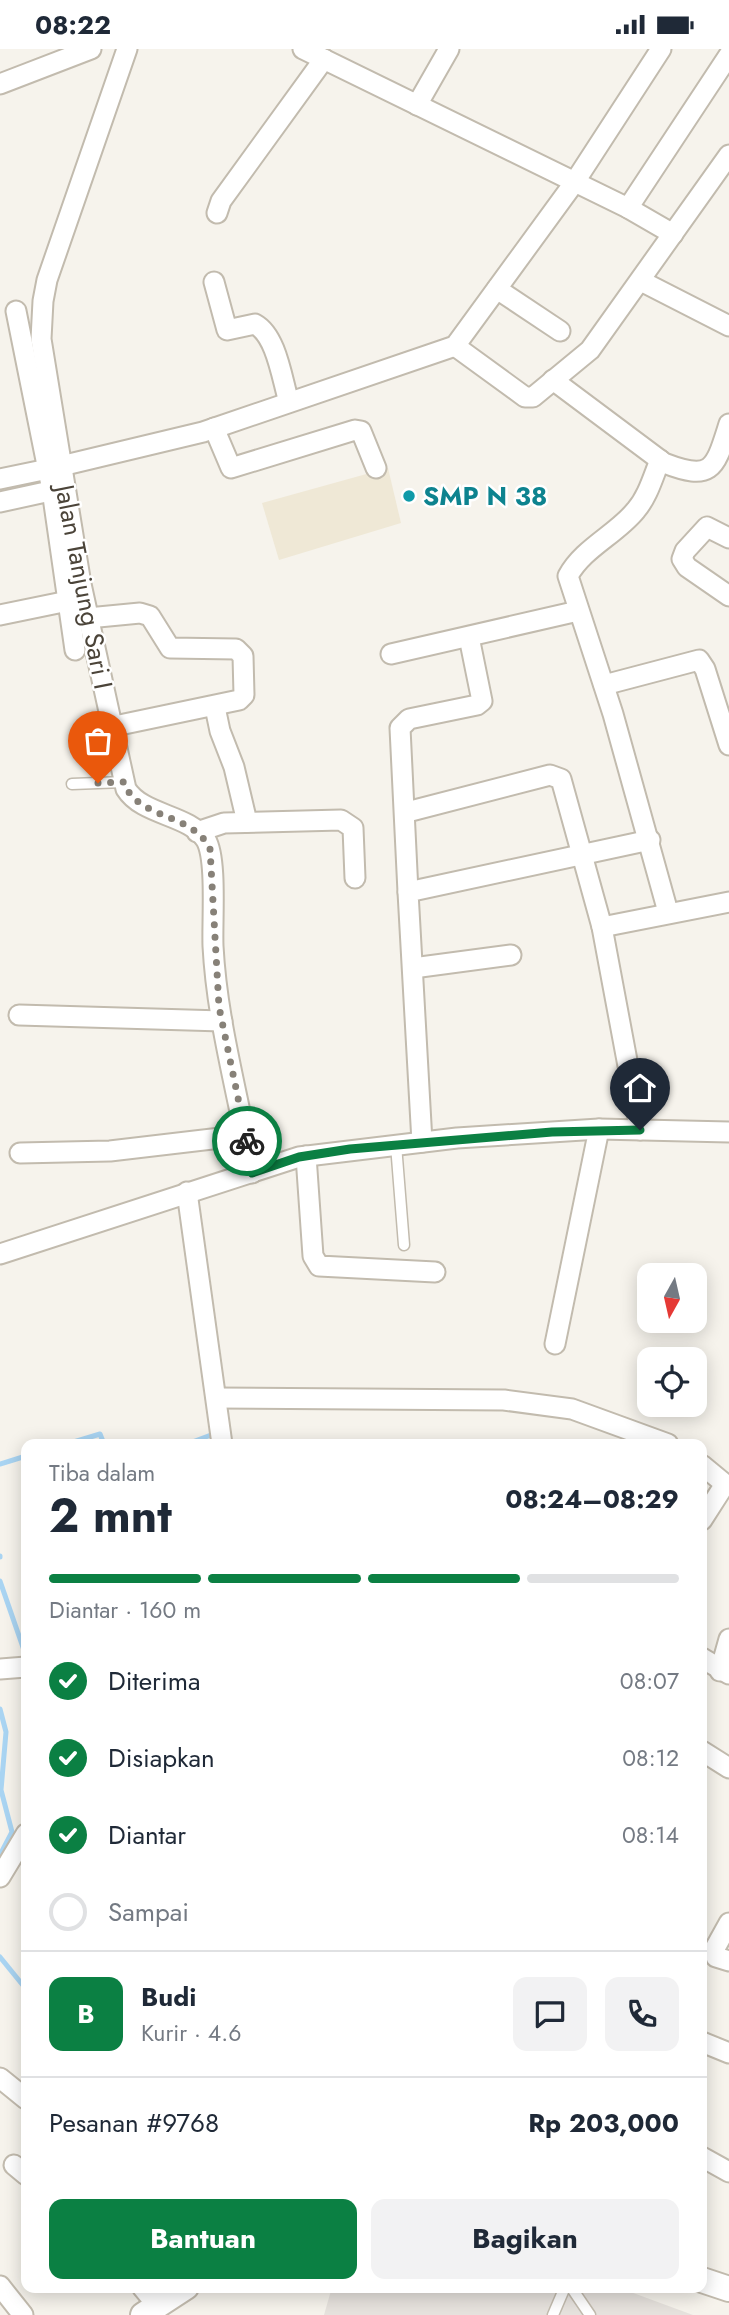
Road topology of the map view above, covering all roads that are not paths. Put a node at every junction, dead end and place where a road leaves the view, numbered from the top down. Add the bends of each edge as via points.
1 (92, 49) edge
2 (127, 49) edge
3 (303, 49) edge
4 (449, 49) edge
5 (661, 49) edge
6 (729, 55) edge
7 (324, 59) junction
8 (0, 84) edge
9 (417, 105) junction
10 (729, 155) edge
11 (574, 183) junction
12 (628, 208) junction
13 (217, 213) dead end
14 (673, 234) junction
15 (641, 281) junction
16 (214, 282) dead end
17 (497, 289) junction
18 (43, 301) junction
19 (8, 313) edge
20 (729, 325) edge
21 (560, 331) dead end
22 (455, 346) junction
23 (553, 380) junction
24 (289, 402) junction
25 (729, 424) edge
26 (214, 428) junction
27 (660, 460) junction
28 (55, 467) junction
29 (376, 468) dead end
30 (0, 478) edge
31 (59, 489) junction
32 (0, 502) edge
33 (729, 538) edge
34 (729, 596) edge
35 (68, 601) junction
36 (578, 611) junction
37 (0, 615) edge
38 (88, 618) junction
39 (469, 637) junction
40 (75, 650) dead end
41 (391, 654) dead end
42 (604, 685) junction
43 (215, 707) junction
44 (110, 727) junction
45 (729, 745) edge
46 (124, 782) junction
47 (72, 784) dead end
48 (407, 812) junction
49 (247, 822) junction
50 (197, 832) junction
51 (650, 840) junction
52 (582, 857) junction
53 (355, 878) dead end
54 (408, 892) junction
55 (729, 902) edge
56 (668, 912) junction
57 (601, 927) junction
58 (511, 955) dead end
59 (412, 968) junction
60 (19, 1015) dead end
61 (222, 1021) junction
62 (600, 1129) junction
63 (640, 1130) junction
64 (729, 1132) edge
65 (246, 1135) junction
66 (422, 1142) junction
67 (396, 1145) junction
68 (20, 1153) dead end
69 (306, 1156) junction
70 (252, 1173) junction
71 (187, 1192) junction
72 (404, 1245) dead end
73 (0, 1254) edge
74 (435, 1272) dead end
75 (555, 1344) dead end
76 (217, 1398) junction
77 (221, 1439) edge
78 (654, 1439) edge
79 (707, 1468) edge
80 (707, 1512) edge
81 (729, 1639) edge
82 (707, 1661) edge
83 (21, 1668) edge
84 (3, 1670) edge
85 (725, 1673) edge
86 (707, 1754) edge
87 (729, 1768) edge
88 (21, 1846) edge
89 (0, 1877) edge
90 (729, 1923) edge
91 (729, 1961) edge
92 (707, 2044) edge
93 (729, 2053) edge
94 (0, 2078) edge
95 (21, 2095) edge
96 (707, 2160) edge
97 (729, 2172) edge
98 (707, 2282) edge
99 (0, 2286) edge
100 (729, 2289) edge
101 (170, 2293) edge
102 (562, 2293) edge
103 (575, 2293) edge
104 (147, 2302) edge
105 (23, 2315) edge
106 (553, 2315) edge
107 (590, 2315) edge

1 - 8 street
2 - 18 street, Jalan Tanjung Sari I
3 - 7 street
4 - 9 street
5 - 11 street
6 - 12 street
7 - 9 street
7 - 13 street via 221,201
9 - 11 street
10 - 14 street
11 - 12 street
11 - 17 street
12 - 14 street
14 - 15 street
15 - 20 street
15 - 23 street via 590,350
16 - 24 street via 227,330 255,324 264,332
17 - 21 street
17 - 22 street
18 - 19 street
18 - 28 street, Jalan Tanjung Sari I via 43,363
19 - 28 street
22 - 23 street via 525,397 533,397
22 - 24 street
23 - 27 street
24 - 26 street
25 - 27 street via 710,470 694,473
26 - 28 street
26 - 29 street via 231,468 355,430 360,431
27 - 36 street via 635,511 570,572 568,581
28 - 30 street
28 - 31 street, Jalan Tanjung Sari I
31 - 32 street
31 - 35 street
31 - 38 street, Jalan Tanjung Sari I
33 - 34 street via 707,527 682,559
35 - 37 street
35 - 40 street
36 - 39 street
36 - 42 street
38 - 43 street via 140,613 156,620 170,648 240,652 243,696
38 - 44 street, Jalan Tanjung Sari I
39 - 41 street
39 - 48 street via 482,701 404,721 400,734
42 - 45 street via 699,660
42 - 51 street
43 - 44 street
43 - 49 street
44 - 46 street, Jalan Tanjung Sari I
46 - 47 lane
46 - 50 street, Jalan Tanjung Sari I via 135,800
48 - 52 street via 556,775 561,779
48 - 54 street
49 - 50 street via 224,823
49 - 53 street via 350,823
50 - 61 street via 205,839 212,859 214,957
51 - 52 street
51 - 56 street
52 - 54 street
52 - 57 street
54 - 59 street
55 - 56 street
56 - 57 street
57 - 63 street
58 - 59 street
59 - 66 street
60 - 61 street
61 - 65 street
62 - 63 street
62 - 66 street
62 - 75 street
63 - 64 street
65 - 68 street via 110,1151
65 - 70 street
66 - 67 street
67 - 69 street
67 - 72 lane
69 - 70 street
69 - 74 street via 313,1256 318,1266
70 - 71 street
71 - 73 street
71 - 76 street
76 - 77 street
76 - 78 street via 504,1400 572,1409
79 - 80 street via 724,1484
81 - 85 street
82 - 85 street
83 - 84 street
86 - 87 street
88 - 89 street
90 - 91 street via 714,1950 716,1957
92 - 93 street
94 - 95 street
96 - 97 street
98 - 100 street
99 - 105 street
101 - 104 street
102 - 106 lane
103 - 107 lane

